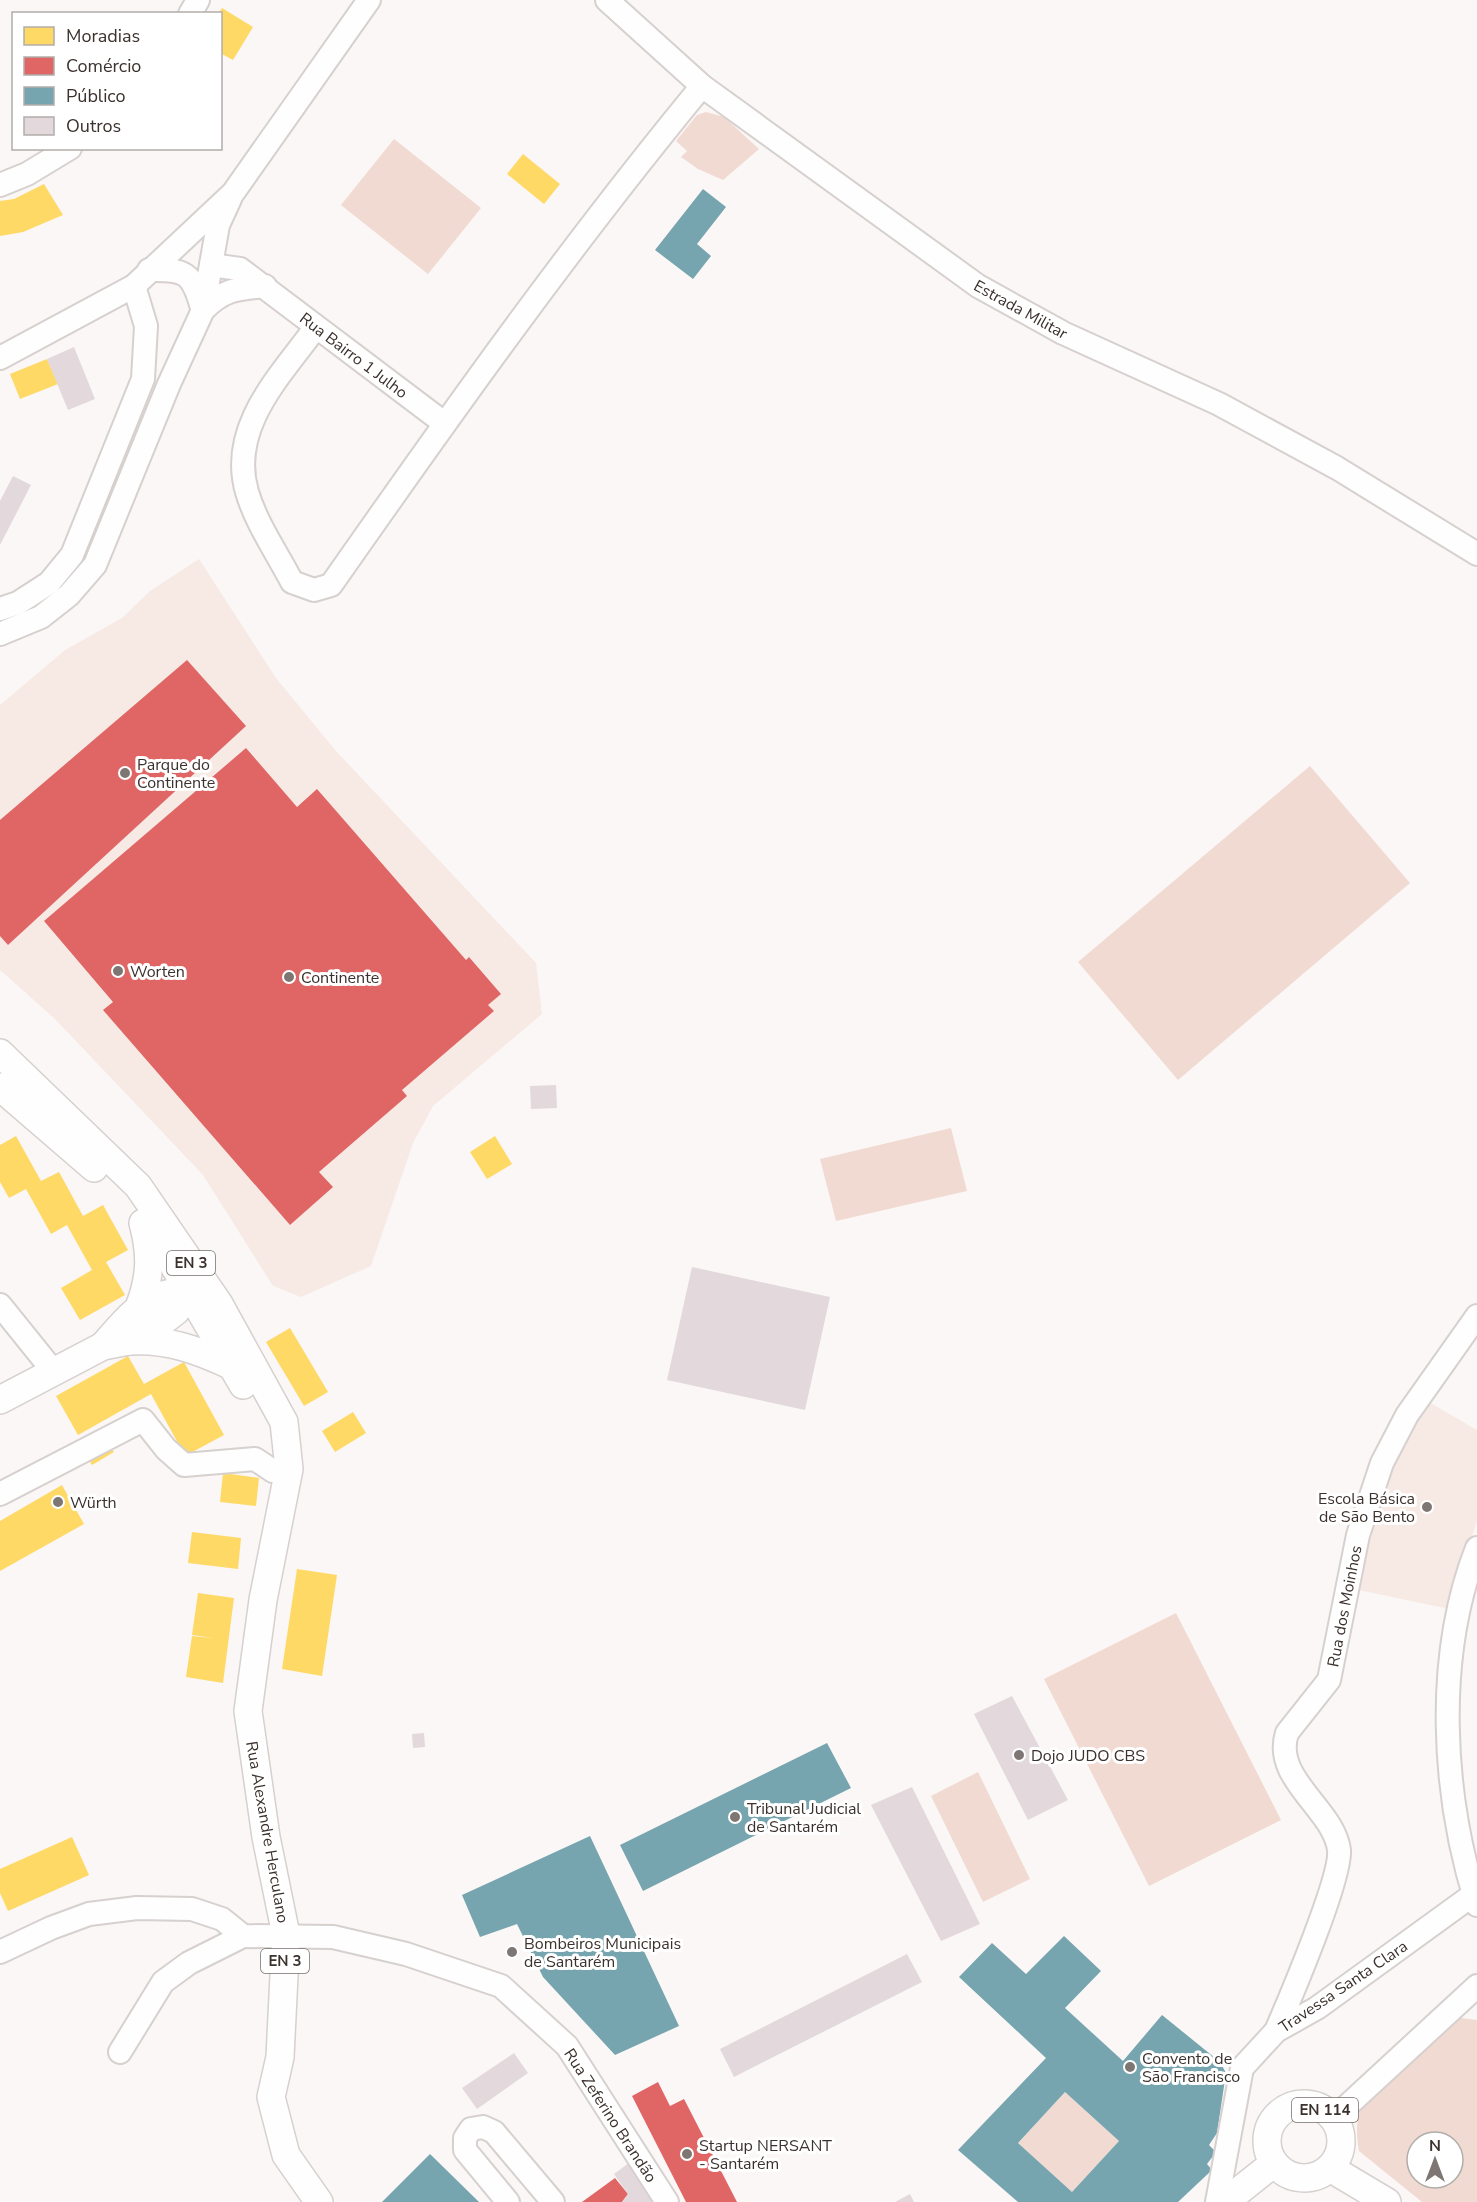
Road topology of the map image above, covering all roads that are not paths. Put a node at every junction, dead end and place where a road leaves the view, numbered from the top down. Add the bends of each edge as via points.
1 (369, 0) edge
2 (608, 0) edge
3 (702, 86) junction
4 (67, 150) edge
5 (0, 185) edge
6 (232, 193) junction
7 (218, 225) junction
8 (211, 265) junction
9 (240, 269) junction
10 (142, 278) junction
11 (265, 286) junction
12 (203, 310) junction
13 (316, 327) junction
14 (0, 358) edge
15 (444, 423) junction
16 (1477, 554) edge
17 (0, 609) edge
18 (0, 634) edge
19 (0, 1053) edge
20 (0, 1087) edge
21 (144, 1223) junction
22 (196, 1287) junction
23 (0, 1305) edge
24 (140, 1305) junction
25 (1477, 1316) edge
26 (129, 1341) junction
27 (103, 1346) junction
28 (232, 1366) junction
29 (54, 1372) junction
30 (0, 1400) edge
31 (273, 1472) junction
32 (0, 1494) edge
33 (280, 1523) junction
34 (1477, 1548) edge
35 (1476, 1897) edge
36 (286, 1935) junction
37 (243, 1936) junction
38 (0, 1952) edge
39 (1477, 1986) edge
40 (1276, 2031) junction
41 (120, 2052) dead end
42 (1334, 2118) junction
43 (1274, 2163) junction
44 (1330, 2168) junction
45 (319, 2202) edge
46 (508, 2202) edge
47 (553, 2202) edge
48 (667, 2202) edge
49 (1217, 2202) edge
50 (1225, 2202) edge
51 (1387, 2202) edge

1 - 6 street
2 - 3 street, Estrada Militar
3 - 15 street
3 - 16 street, Estrada Militar via 978,286 1062,333 1219,404 1337,468
4 - 5 street
6 - 7 street
6 - 10 street
7 - 8 street
7 - 9 street via 225,247
8 - 9 street
8 - 12 street
9 - 11 street, Rua Bairro 1 Julho
10 - 12 street via 177,269 197,288
10 - 14 street
10 - 17 street via 146,326 143,379 72,555 49,583 18,603
11 - 12 street via 232,289 217,296
11 - 13 street, Rua Bairro 1 Julho
12 - 18 street via 95,565 69,595 40,617
13 - 15 street, Rua Bairro 1 Julho
13 - 15 street via 253,416 245,441 243,475 255,511 292,582 314,590 331,585
19 - 22 main road, Rua Alexandre Herculano / EN 3 via 138,1186
20 - 21 main road, Rua Alexandre Herculano / EN 3 via 116,1187
21 - 22 main road, Rua Alexandre Herculano / EN 3
21 - 24 main road via 150,1273
22 - 24 main road
22 - 26 main road via 176,1311
22 - 28 main road, Rua Alexandre Herculano / EN 3
22 - 33 main road, Rua Alexandre Herculano / EN 3 via 219,1304 284,1422 289,1469
23 - 29 street
24 - 27 main road
25 - 40 street, Rua dos Moinhos via 1407,1415 1382,1463 1358,1535 1329,1680 1284,1742 1289,1765 1330,1825 1339,1854 1328,1899
26 - 27 main road
26 - 28 main road via 184,1345
27 - 29 main road
28 - 31 main road, Rua Alexandre Herculano / EN 3 via 267,1425
29 - 30 main road
31 - 32 street via 255,1459 184,1465 143,1420
31 - 33 main road, Rua Alexandre Herculano / EN 3
33 - 36 main road, Rua Alexandre Herculano / EN 3 via 263,1600 248,1711 266,1837
34 - 35 street via 1461,1600 1452,1656 1448,1729 1448,1771 1467,1875
35 - 40 street, Travessa Santa Clara via 1317,2008
36 - 37 street, Rua Zeferino Brandão
36 - 45 main road, Rua Alexandre Herculano / EN 3 via 280,2056 271,2097 286,2155
36 - 48 street, Rua Zeferino Brandão via 344,1939 406,1954 501,1986 567,2046
37 - 38 street via 222,1919 192,1909 137,1908 89,1914
37 - 41 street via 189,1963 163,1982
39 - 42 street
40 - 49 street, Travessa Santa Clara via 1242,2068
42 - 43 main road, EN 114 via 1312,2105 1299,2104 1276,2116 1268,2133 1268,2152
42 - 44 main road, EN 114 via 1341,2149
43 - 44 main road via 1294,2178 1320,2175
43 - 50 main road
44 - 51 main road
46 - 47 street via 465,2150 465,2138 471,2129 483,2127 494,2132

